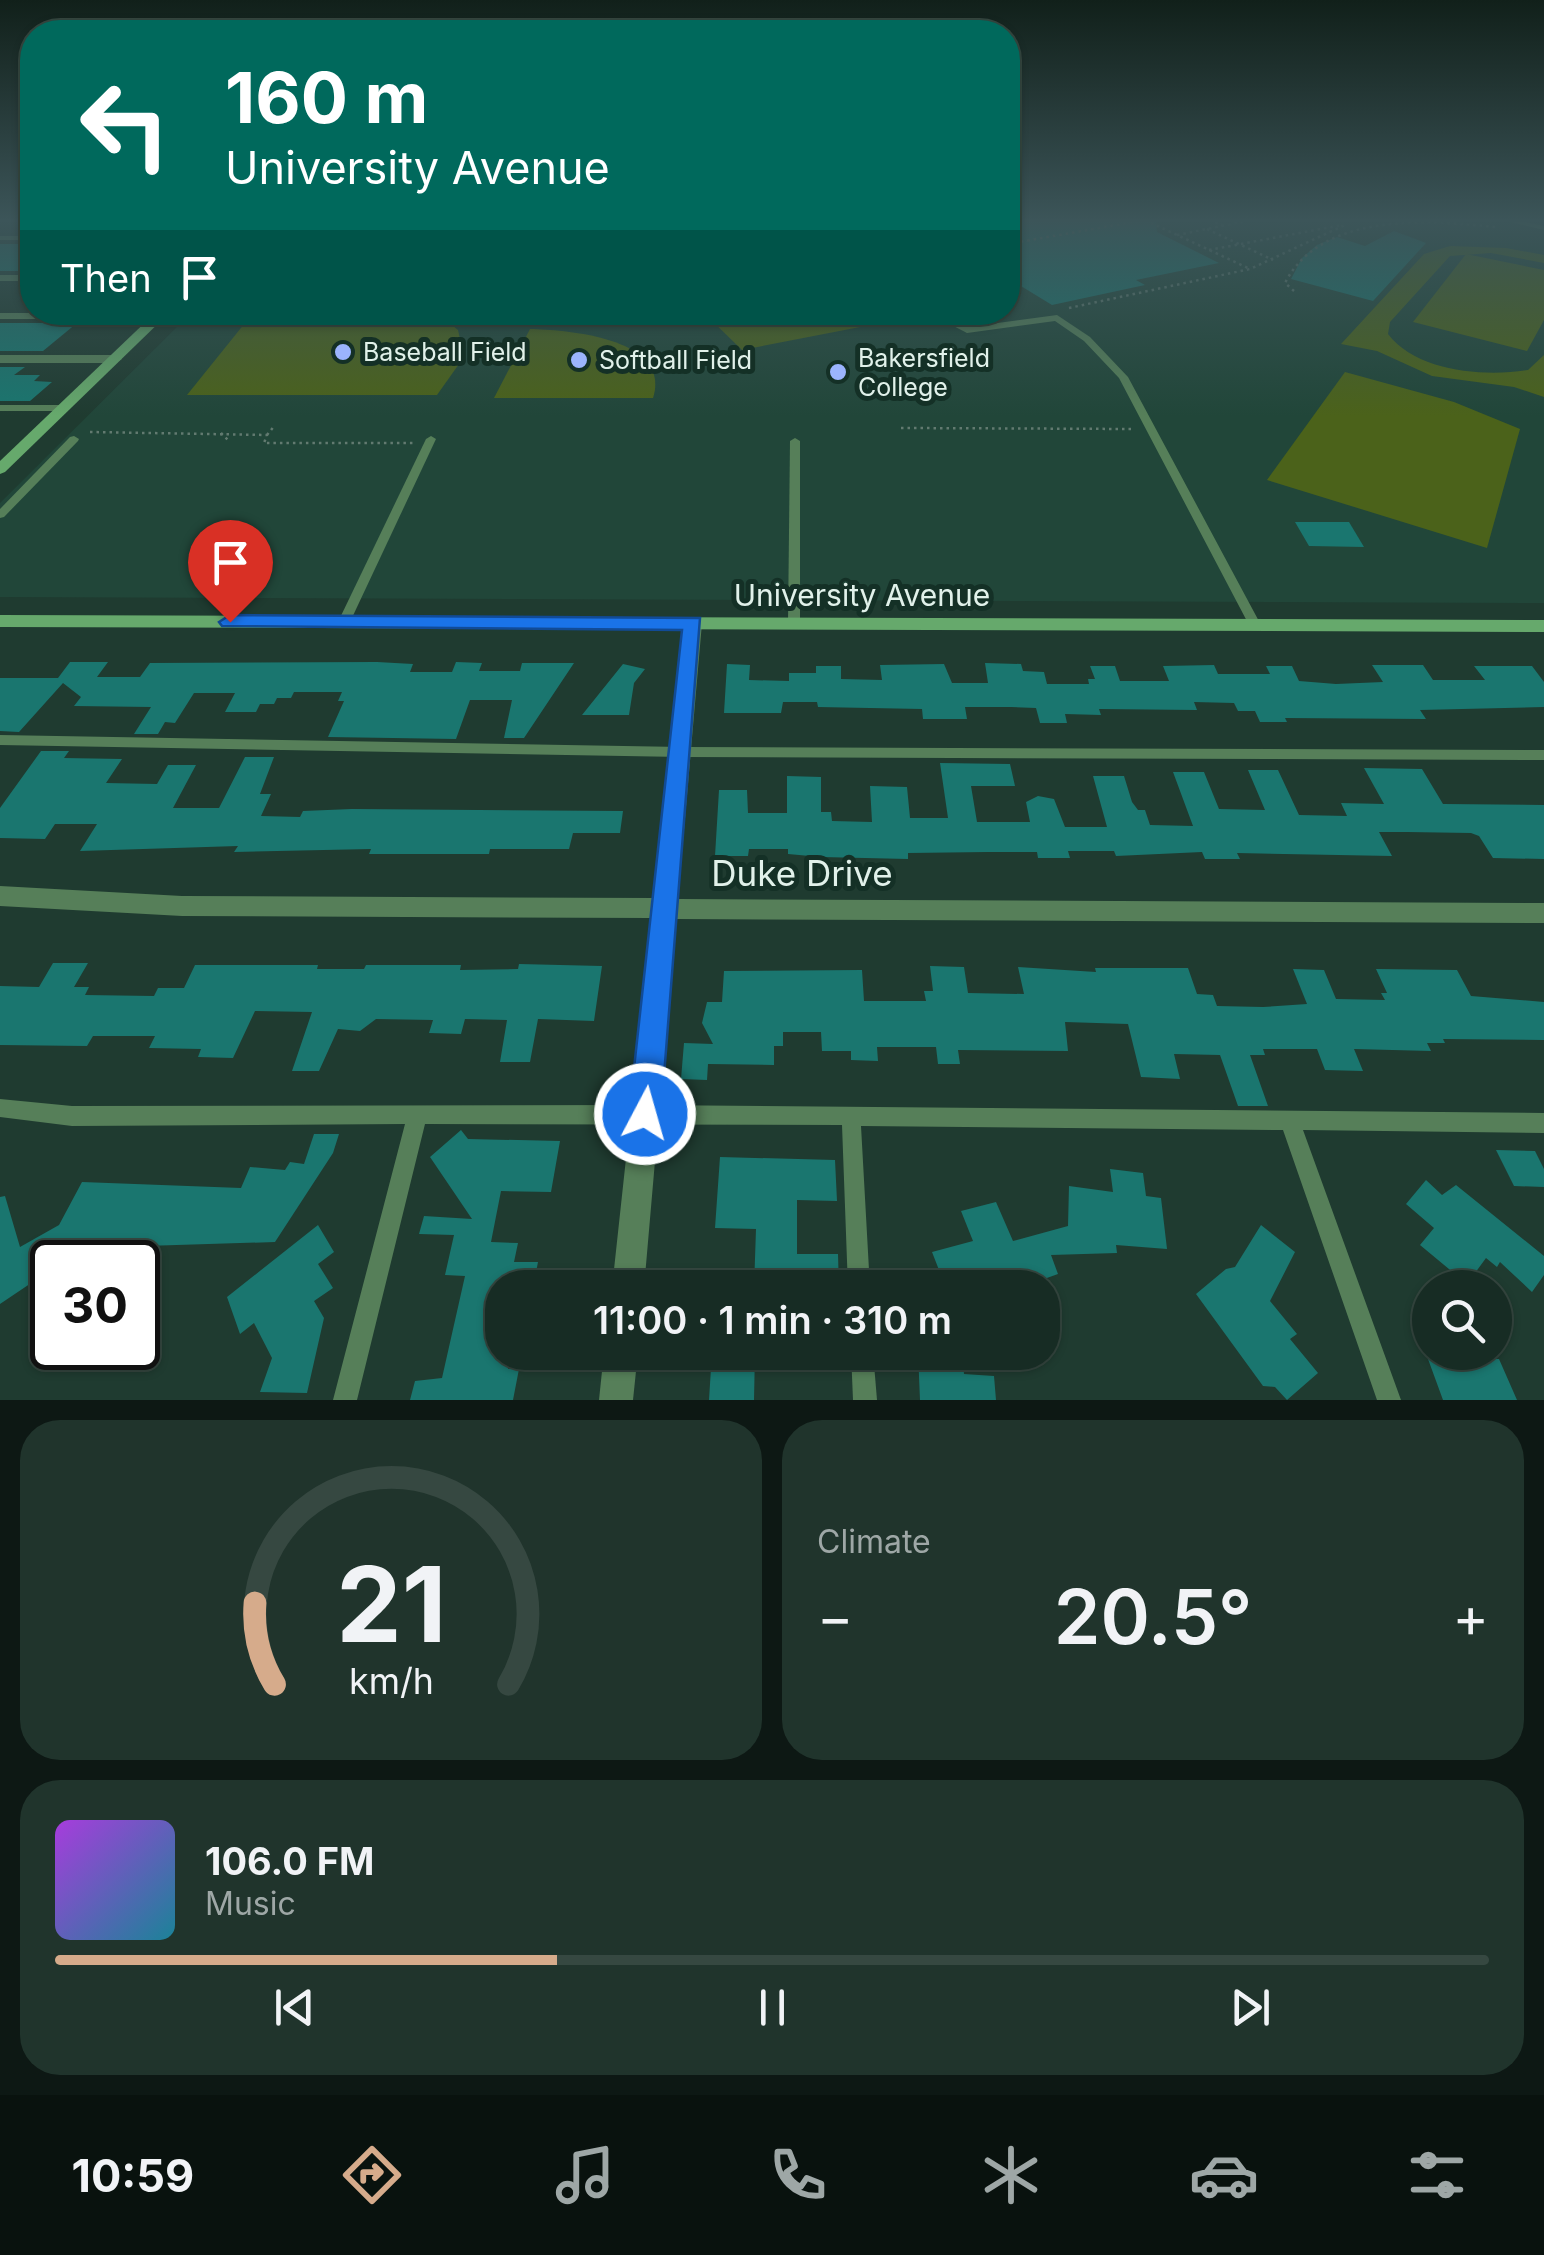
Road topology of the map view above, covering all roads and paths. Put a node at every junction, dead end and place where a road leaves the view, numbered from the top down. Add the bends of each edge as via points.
1 (1173, 285) edge
2 (1288, 285) edge
3 (1294, 290) dead end
4 (1056, 310) dead end
5 (1020, 323) edge
6 (151, 325) edge
7 (957, 325) edge
8 (1004, 325) edge
9 (0, 359) edge
10 (115, 359) junction
11 (0, 408) edge
12 (63, 408) junction
13 (274, 425) dead end
14 (901, 428) dead end
15 (1134, 430) dead end
16 (221, 432) junction
17 (268, 435) junction
18 (77, 436) joint
19 (229, 441) dead end
20 (430, 441) joint
21 (796, 441) dead end
22 (1, 468) edge
23 (0, 515) edge
24 (0, 621) edge
25 (344, 622) junction
26 (693, 623) junction
27 (794, 624) junction
28 (1255, 625) junction
29 (1542, 629) edge
30 (0, 740) edge
31 (682, 752) junction
32 (1544, 755) edge
33 (0, 896) edge
34 (666, 908) junction
35 (1544, 913) edge
36 (0, 1108) edge
37 (417, 1114) junction
38 (645, 1114) junction
39 (850, 1116) junction
40 (1289, 1120) junction
41 (1544, 1123) edge
42 (630, 1270) edge
43 (858, 1270) edge
44 (619, 1370) edge
45 (863, 1370) edge
46 (345, 1400) edge
47 (616, 1400) edge
48 (864, 1400) edge
49 (1389, 1400) edge

1 - 4 path
2 - 3 path
5 - 28 lane via 1057,318 1123,377
6 - 10 street
7 - 8 lane
9 - 10 street
10 - 12 street
11 - 12 lane
12 - 22 street
13 - 17 path
14 - 15 path
16 - 17 path
16 - 18 path
16 - 19 path
17 - 20 path via 264,442
18 - 23 lane
20 - 25 lane
21 - 27 lane
24 - 25 street, University Avenue
25 - 26 street, University Avenue
26 - 27 street, University Avenue
26 - 31 street
27 - 28 street, University Avenue
28 - 29 street, University Avenue
30 - 31 lane
31 - 32 lane
31 - 34 street
33 - 34 street, Duke Drive via 182,906
34 - 35 street, Duke Drive
34 - 38 street
36 - 37 lane via 72,1116
37 - 38 lane
37 - 46 lane
38 - 39 lane
38 - 42 street
39 - 40 lane
39 - 43 lane
40 - 41 lane
40 - 49 lane
44 - 47 street
45 - 48 lane

